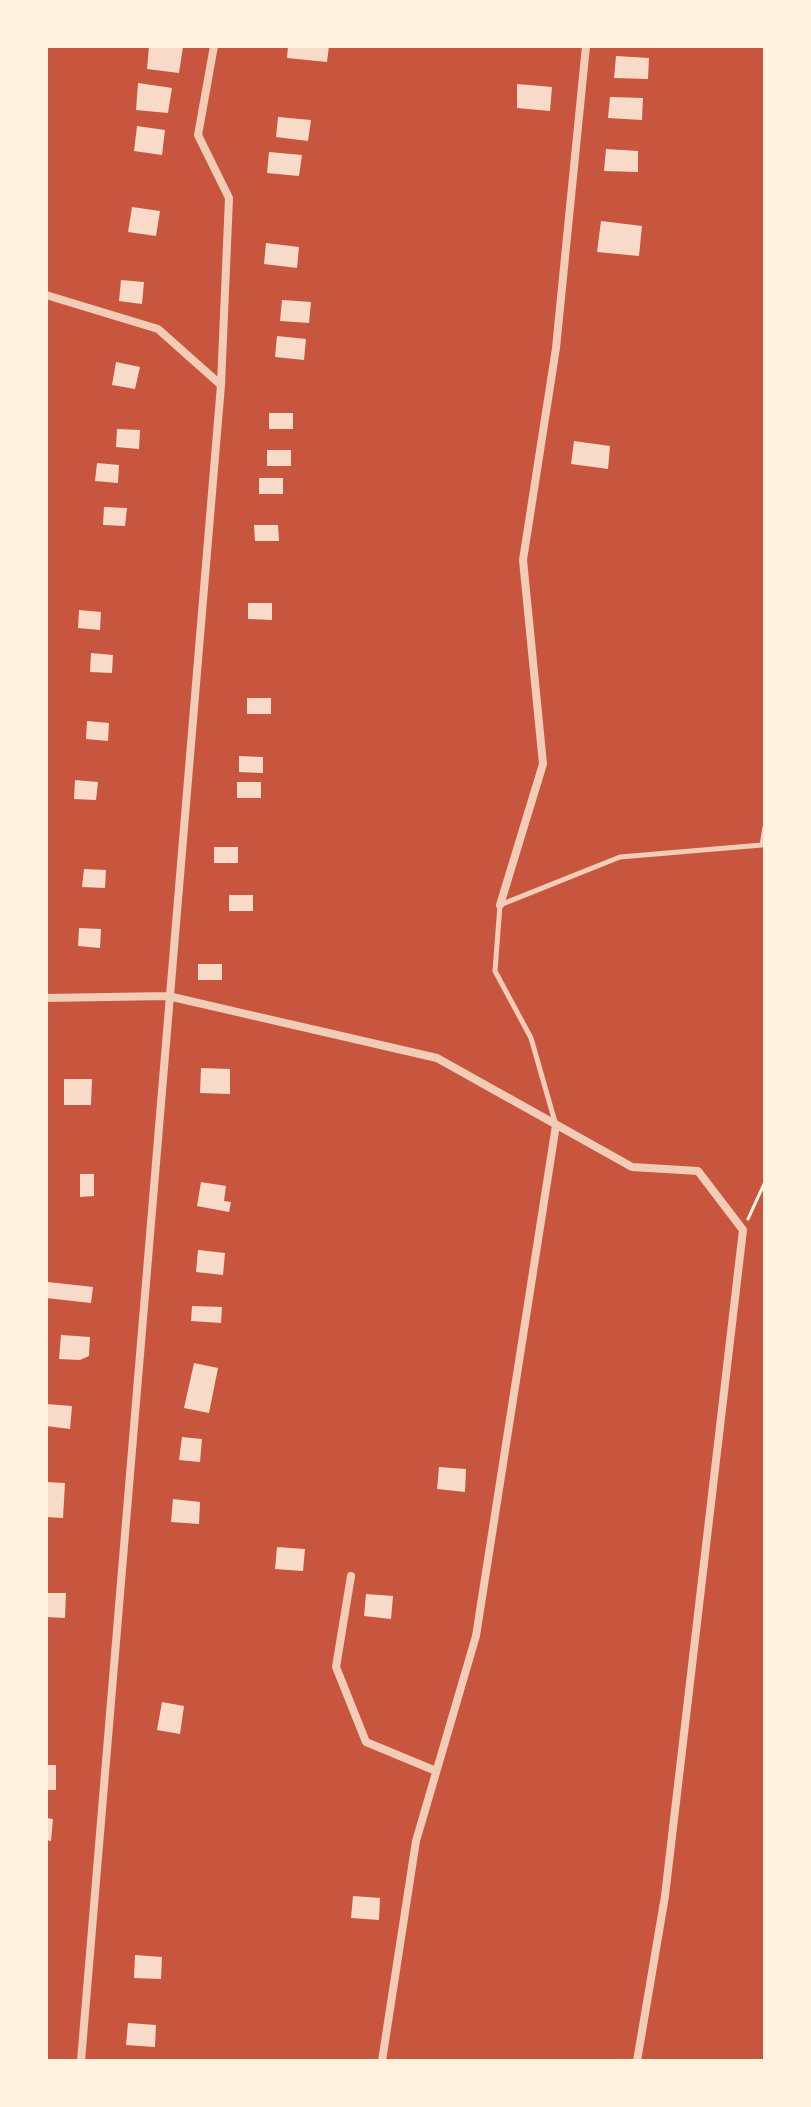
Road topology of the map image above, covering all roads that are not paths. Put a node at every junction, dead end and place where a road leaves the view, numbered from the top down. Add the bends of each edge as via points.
1 (214, 46) edge
2 (586, 46) edge
3 (46, 295) edge
4 (221, 385) junction
5 (765, 827) edge
6 (500, 905) junction
7 (168, 996) junction
8 (46, 998) edge
9 (556, 1125) junction
10 (351, 1576) dead end
11 (436, 1771) junction
12 (81, 2061) edge
13 (382, 2061) edge
14 (637, 2061) edge

1 - 4 street via 198,135 229,198
2 - 6 street via 556,348 523,560 543,764
3 - 4 street via 158,329
4 - 7 street
5 - 6 lane via 762,845 620,857
6 - 9 lane via 495,971 531,1038
7 - 8 street
7 - 9 street via 437,1058
7 - 12 street
9 - 11 street via 476,1636
9 - 14 street via 632,1167 698,1171 743,1230 665,1896
10 - 11 street via 336,1667 366,1742
11 - 13 street via 416,1841

